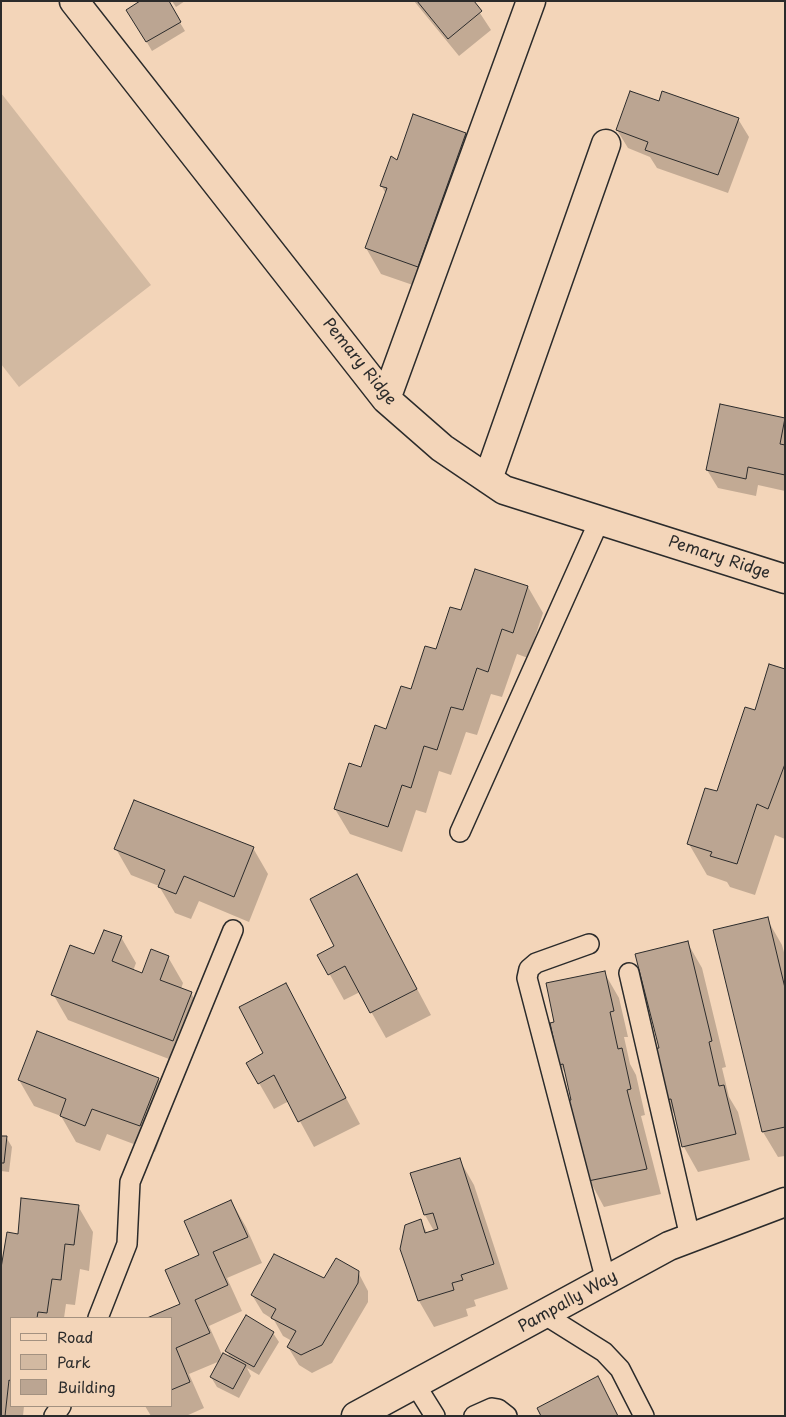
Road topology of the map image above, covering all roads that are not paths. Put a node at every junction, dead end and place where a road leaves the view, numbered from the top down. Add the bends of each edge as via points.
1 (74, 1) edge
2 (531, 1) edge
3 (606, 144) dead end
4 (386, 399) junction
5 (488, 479) junction
6 (600, 519) junction
7 (785, 579) edge
8 (460, 832) dead end
9 (233, 930) dead end
10 (589, 944) dead end
11 (629, 973) dead end
12 (785, 1202) edge
13 (690, 1237) junction
14 (606, 1281) junction
15 (545, 1315) junction
16 (98, 1317) edge
17 (415, 1384) junction
18 (356, 1416) edge
19 (435, 1416) edge
20 (474, 1416) edge
21 (507, 1416) edge
22 (644, 1416) edge

1 - 4 street, Pemary Ridge
2 - 4 street
3 - 5 street
4 - 5 street, Pemary Ridge via 442,448
5 - 6 street, Pemary Ridge via 504,490
6 - 7 street, Pemary Ridge
6 - 8 lane
9 - 16 lane via 130,1182 127,1244
10 - 14 lane via 536,963 529,969 527,978
11 - 13 lane
12 - 13 street, Pampally Way
13 - 14 street, Pampally Way
14 - 15 street, Pampally Way
15 - 17 street, Pampally Way
15 - 22 lane via 604,1352 620,1369
17 - 18 street, Pampally Way
17 - 19 lane
20 - 21 lane via 492,1408

